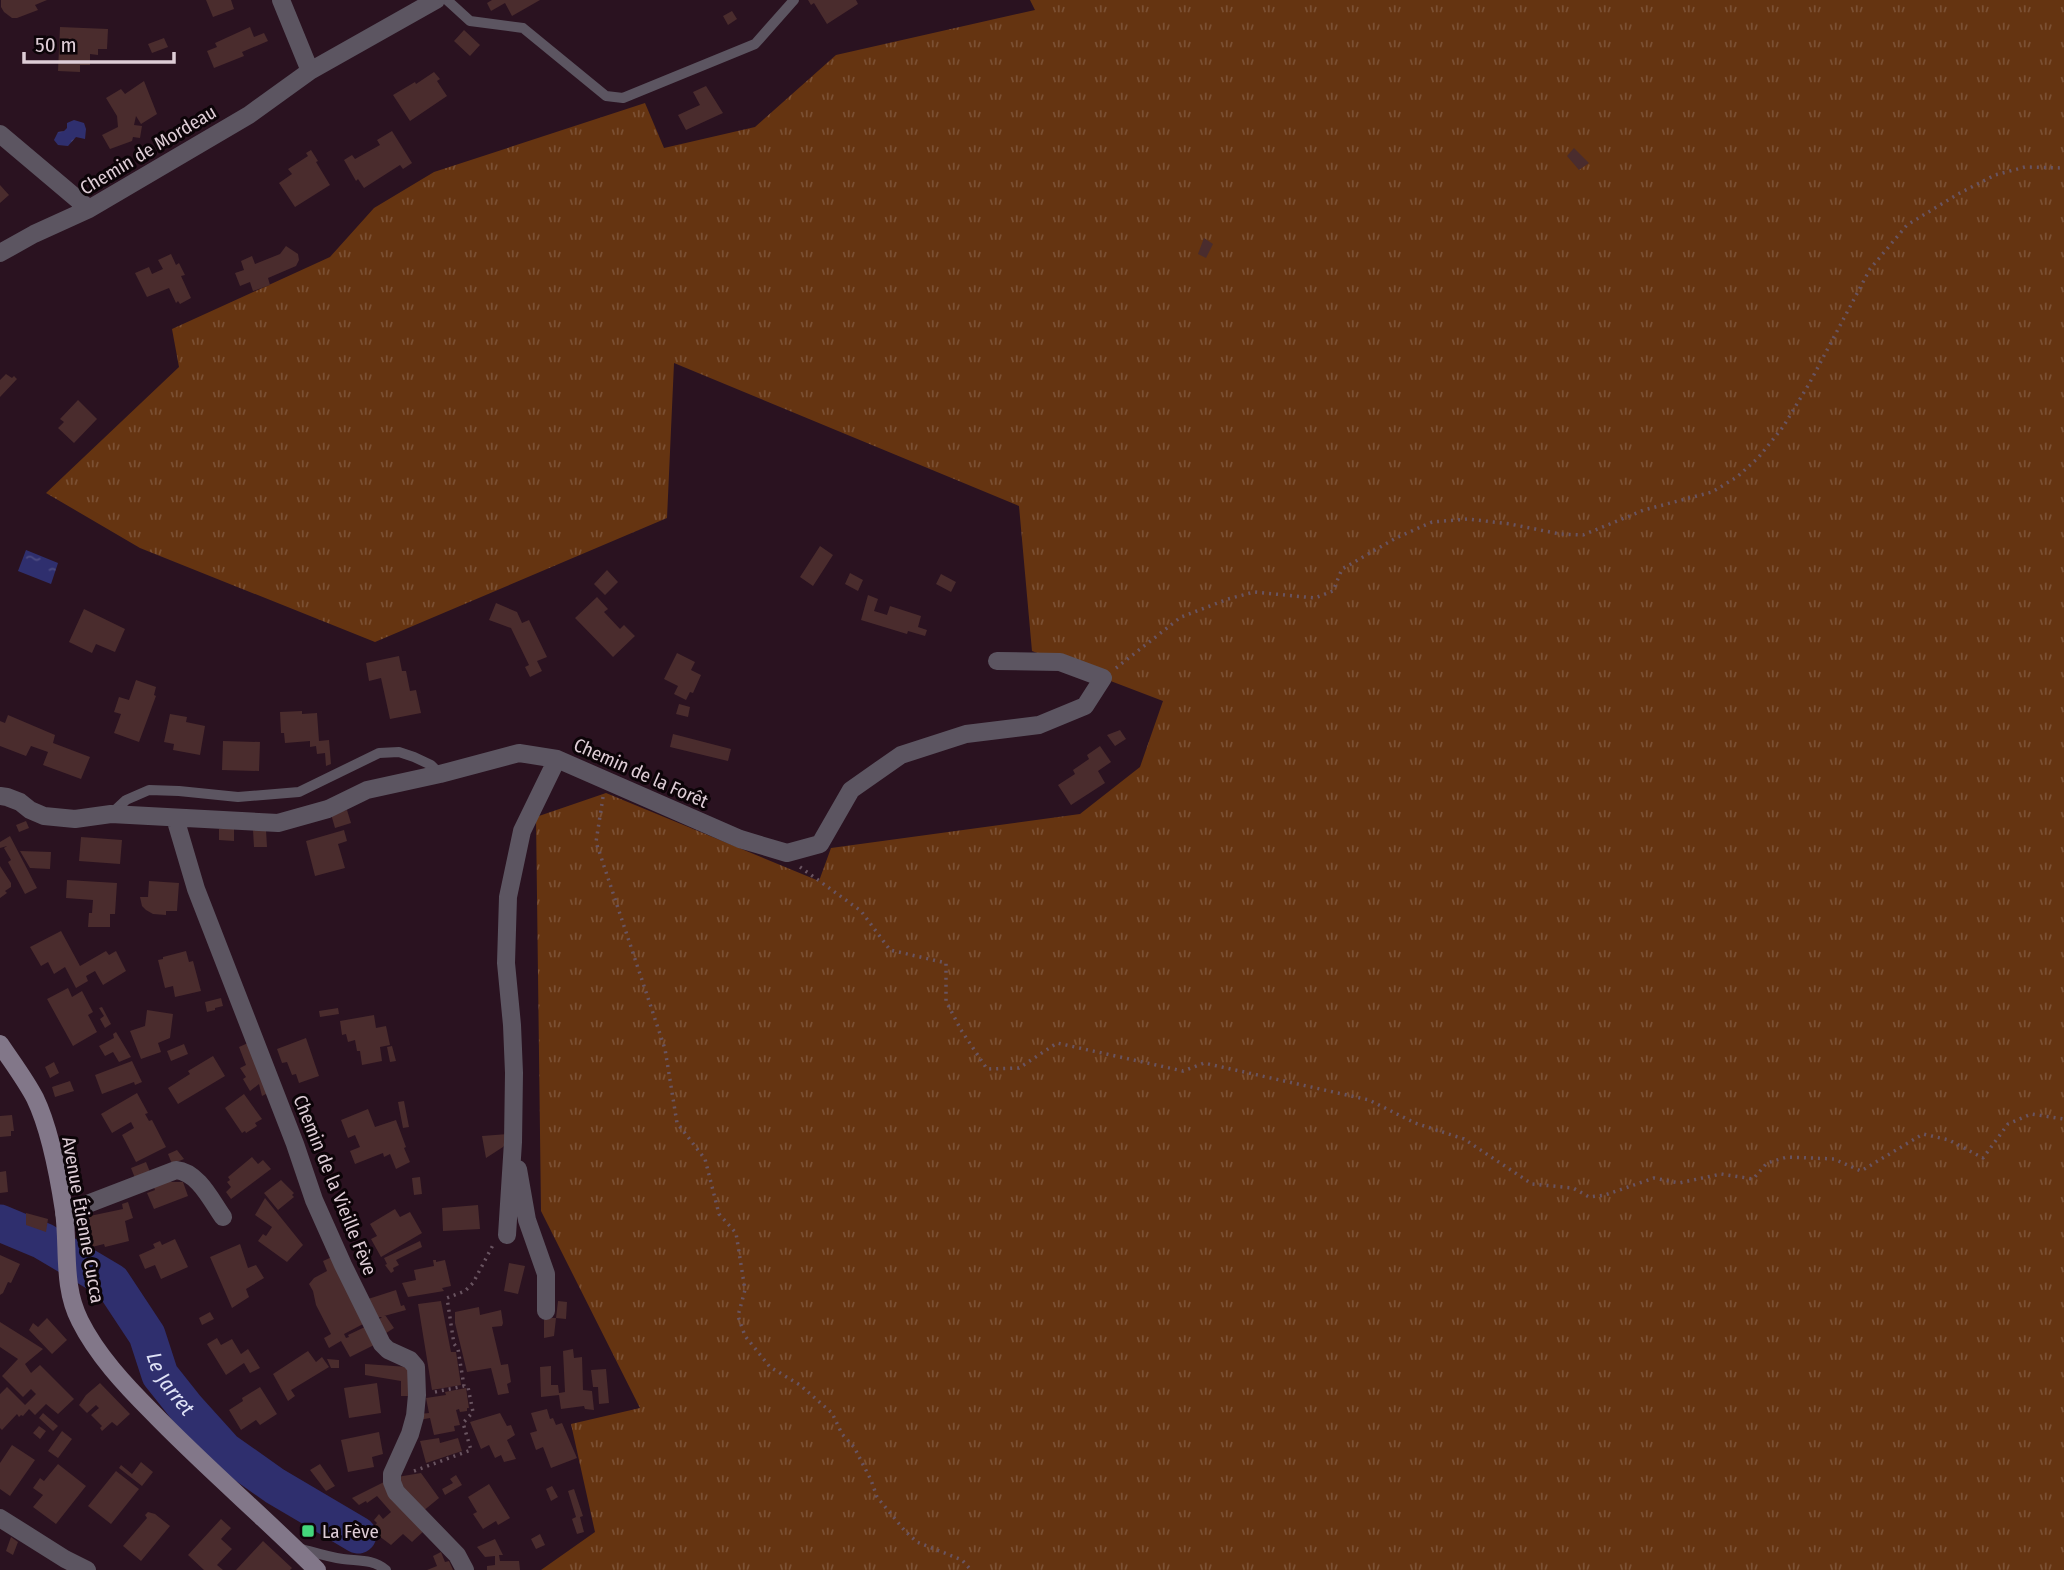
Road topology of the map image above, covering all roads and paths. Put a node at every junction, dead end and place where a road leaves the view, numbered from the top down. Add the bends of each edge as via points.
1 (281, 0) edge
2 (436, 0) edge
3 (447, 0) edge
4 (794, 0) edge
5 (310, 71) junction
6 (0, 134) edge
7 (2064, 168) edge
8 (89, 209) junction
9 (0, 253) edge
10 (997, 661) dead end
11 (1103, 678) junction
12 (557, 759) junction
13 (440, 774) junction
14 (607, 781) junction
15 (0, 796) edge
16 (111, 814) junction
17 (175, 818) junction
18 (787, 853) junction
19 (0, 1044) edge
20 (2064, 1119) edge
21 (513, 1142) junction
22 (64, 1213) junction
23 (223, 1217) dead end
24 (500, 1240) joint
25 (546, 1311) dead end
26 (464, 1387) junction
27 (418, 1395) junction
28 (412, 1471) dead end
29 (0, 1518) edge
30 (294, 1547) junction
31 (88, 1570) edge
32 (317, 1570) edge
33 (386, 1570) edge
34 (465, 1570) edge
35 (971, 1570) edge

1 - 5 street
2 - 5 street, Chemin de Mordeau
3 - 4 lane via 470,20 523,28 606,96 623,98 755,44
5 - 8 street, Chemin de Mordeau via 248,114
6 - 8 street
7 - 11 path via 2025,167 1995,176 1907,225 1870,269 1783,427 1758,458 1712,492 1644,510 1583,535 1468,519 1432,522 1342,569 1333,591 1315,598 1254,592 1181,617
8 - 9 street, Chemin de Mordeau
10 - 11 street via 1060,662
11 - 18 street via 1085,706 1039,726 966,734 901,755 850,790 820,844
12 - 13 street, Chemin de la Forêt via 519,753
12 - 14 street, Chemin de la Forêt
12 - 21 street via 522,831 508,897
13 - 16 lane via 414,757 379,753 299,792 238,797 149,790 126,800
13 - 17 street, Chemin de la Forêt via 367,790 328,810 278,823
14 - 18 street, Chemin de la Forêt via 740,839
14 - 35 path via 596,842 664,1049 677,1123 705,1159 719,1214 736,1233 745,1290 738,1317 745,1336 770,1367 832,1413 877,1497 905,1531 917,1542 962,1560
15 - 16 street, Chemin de la Forêt via 44,816 75,819
16 - 17 street, Chemin de la Forêt
17 - 27 street, Chemin de la Vieille Fève via 196,889 314,1200 382,1344 416,1367
18 - 20 path via 801,869 862,911 890,950 946,963 946,1001 987,1069 1019,1068 1057,1043 1183,1071 1204,1063 1369,1100 1415,1123 1464,1139 1532,1184 1573,1188 1589,1197 1654,1178 1679,1183 1721,1174 1754,1179 1767,1163 1787,1157 1834,1159 1861,1171 1923,1134 1949,1140 1983,1158 2008,1124 2031,1114
19 - 22 main road, Avenue Étienne Cucca via 36,1100
21 - 24 street
21 - 25 street via 527,1220 546,1274
22 - 23 street via 176,1170 193,1176
22 - 30 main road, Avenue Étienne Cucca via 67,1278 79,1319 93,1344 181,1442
24 - 26 path via 473,1283 447,1298
26 - 27 path
26 - 28 path via 468,1387 473,1412 463,1423 471,1450
27 - 34 street, Chemin de la Vieille Fève via 410,1434 392,1482
29 - 31 street
30 - 32 main road, Avenue Étienne Cucca
30 - 33 lane via 371,1561

